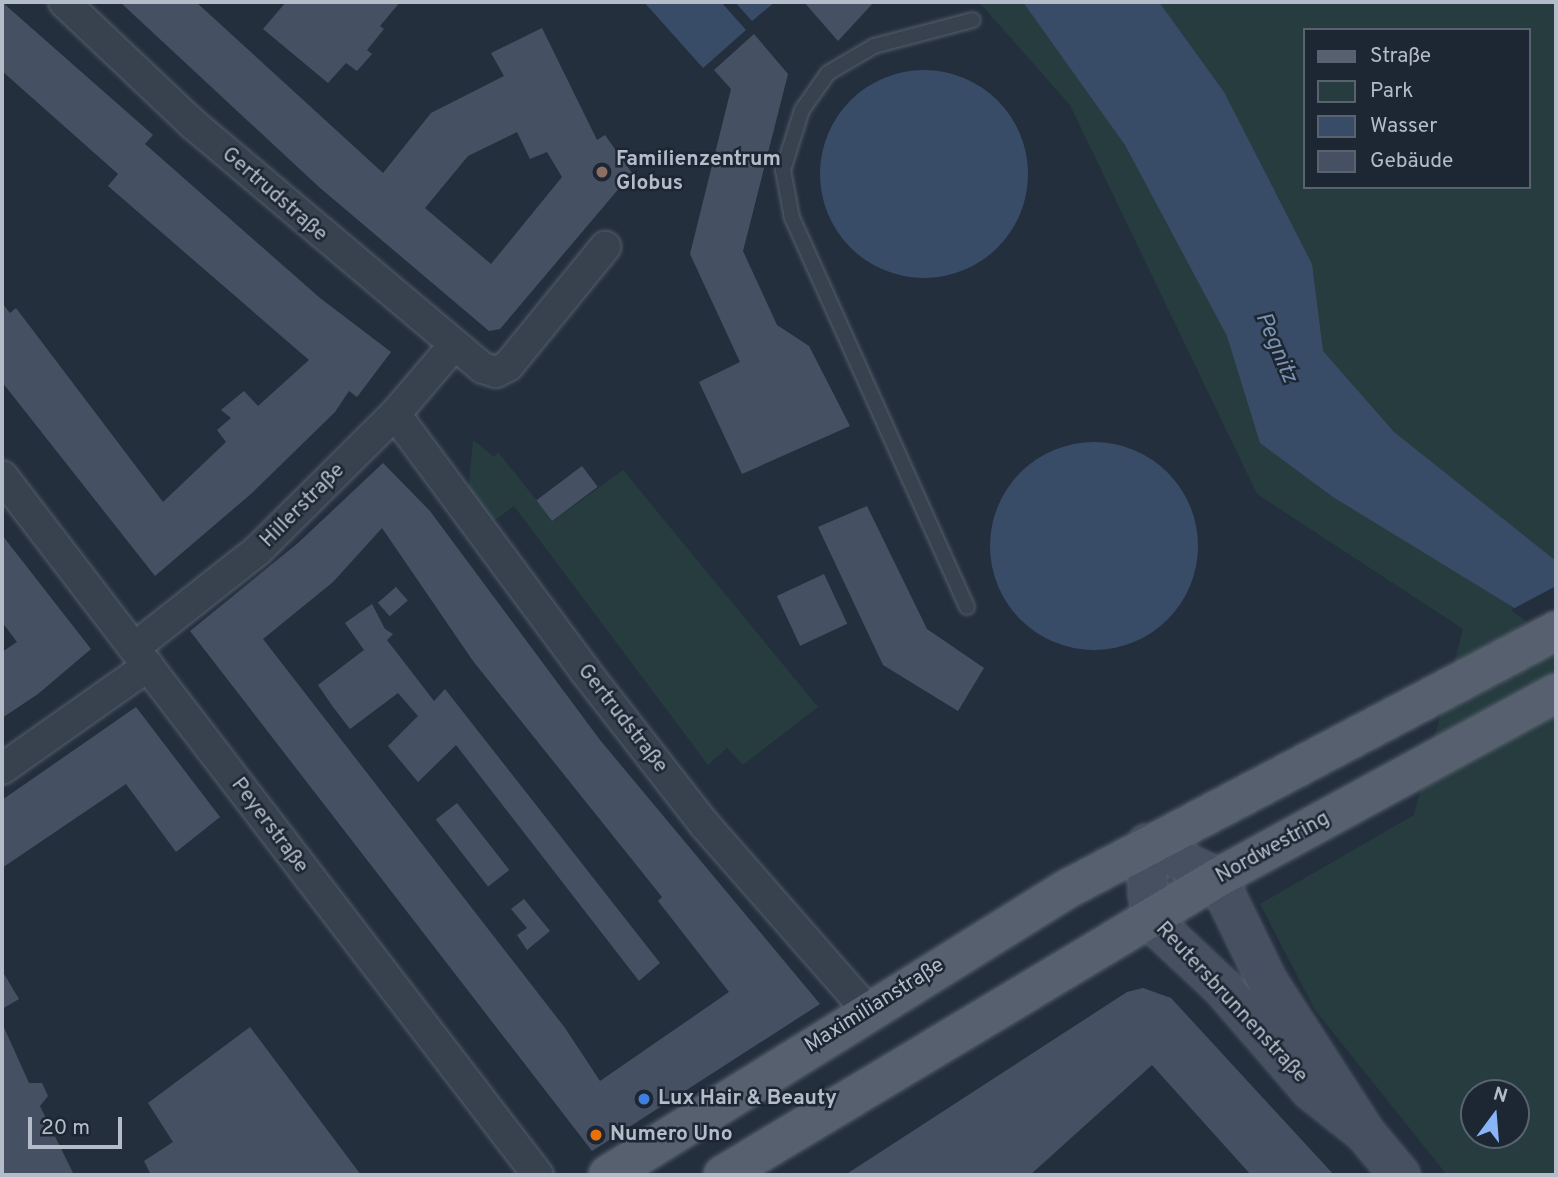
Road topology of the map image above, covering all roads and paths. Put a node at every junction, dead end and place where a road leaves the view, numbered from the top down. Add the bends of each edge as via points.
1 (64, 2) edge
2 (972, 20) dead end
3 (605, 247) dead end
4 (454, 345) junction
5 (395, 414) junction
6 (2, 476) edge
7 (967, 607) dead end
8 (1556, 631) edge
9 (141, 657) junction
10 (1556, 693) edge
11 (2, 769) edge
12 (1147, 844) junction
13 (1217, 878) junction
14 (1153, 917) junction
15 (867, 1010) junction
16 (1365, 1133) junction
17 (538, 1175) edge
18 (608, 1175) edge
19 (723, 1175) edge
20 (1400, 1175) edge

1 - 4 street, Gertrudstraße via 203,133
2 - 7 lane via 874,46 828,73 802,110 783,170 792,218
3 - 4 street, Gertrudstraße via 508,366 496,372 483,368
4 - 5 street, Hillerstraße
5 - 9 street, Hillerstraße via 257,551
5 - 15 street, Gertrudstraße via 584,671 705,825
6 - 9 street, Peyerstraße
8 - 12 main road
9 - 11 street, Hillerstraße
9 - 17 street, Peyerstraße
10 - 13 main road, Nordwestring
12 - 13 street
12 - 14 street, Reutersbrunnenstraße
12 - 15 main road, Maximilianstraße
13 - 14 main road, Nordwestring
13 - 16 street, Reutersbrunnenstraße via 1267,981
14 - 16 street, Reutersbrunnenstraße via 1188,959 1223,988 1311,1090
14 - 19 main road via 966,1025
15 - 18 main road, Maximilianstraße
16 - 20 street, Reutersbrunnenstraße

